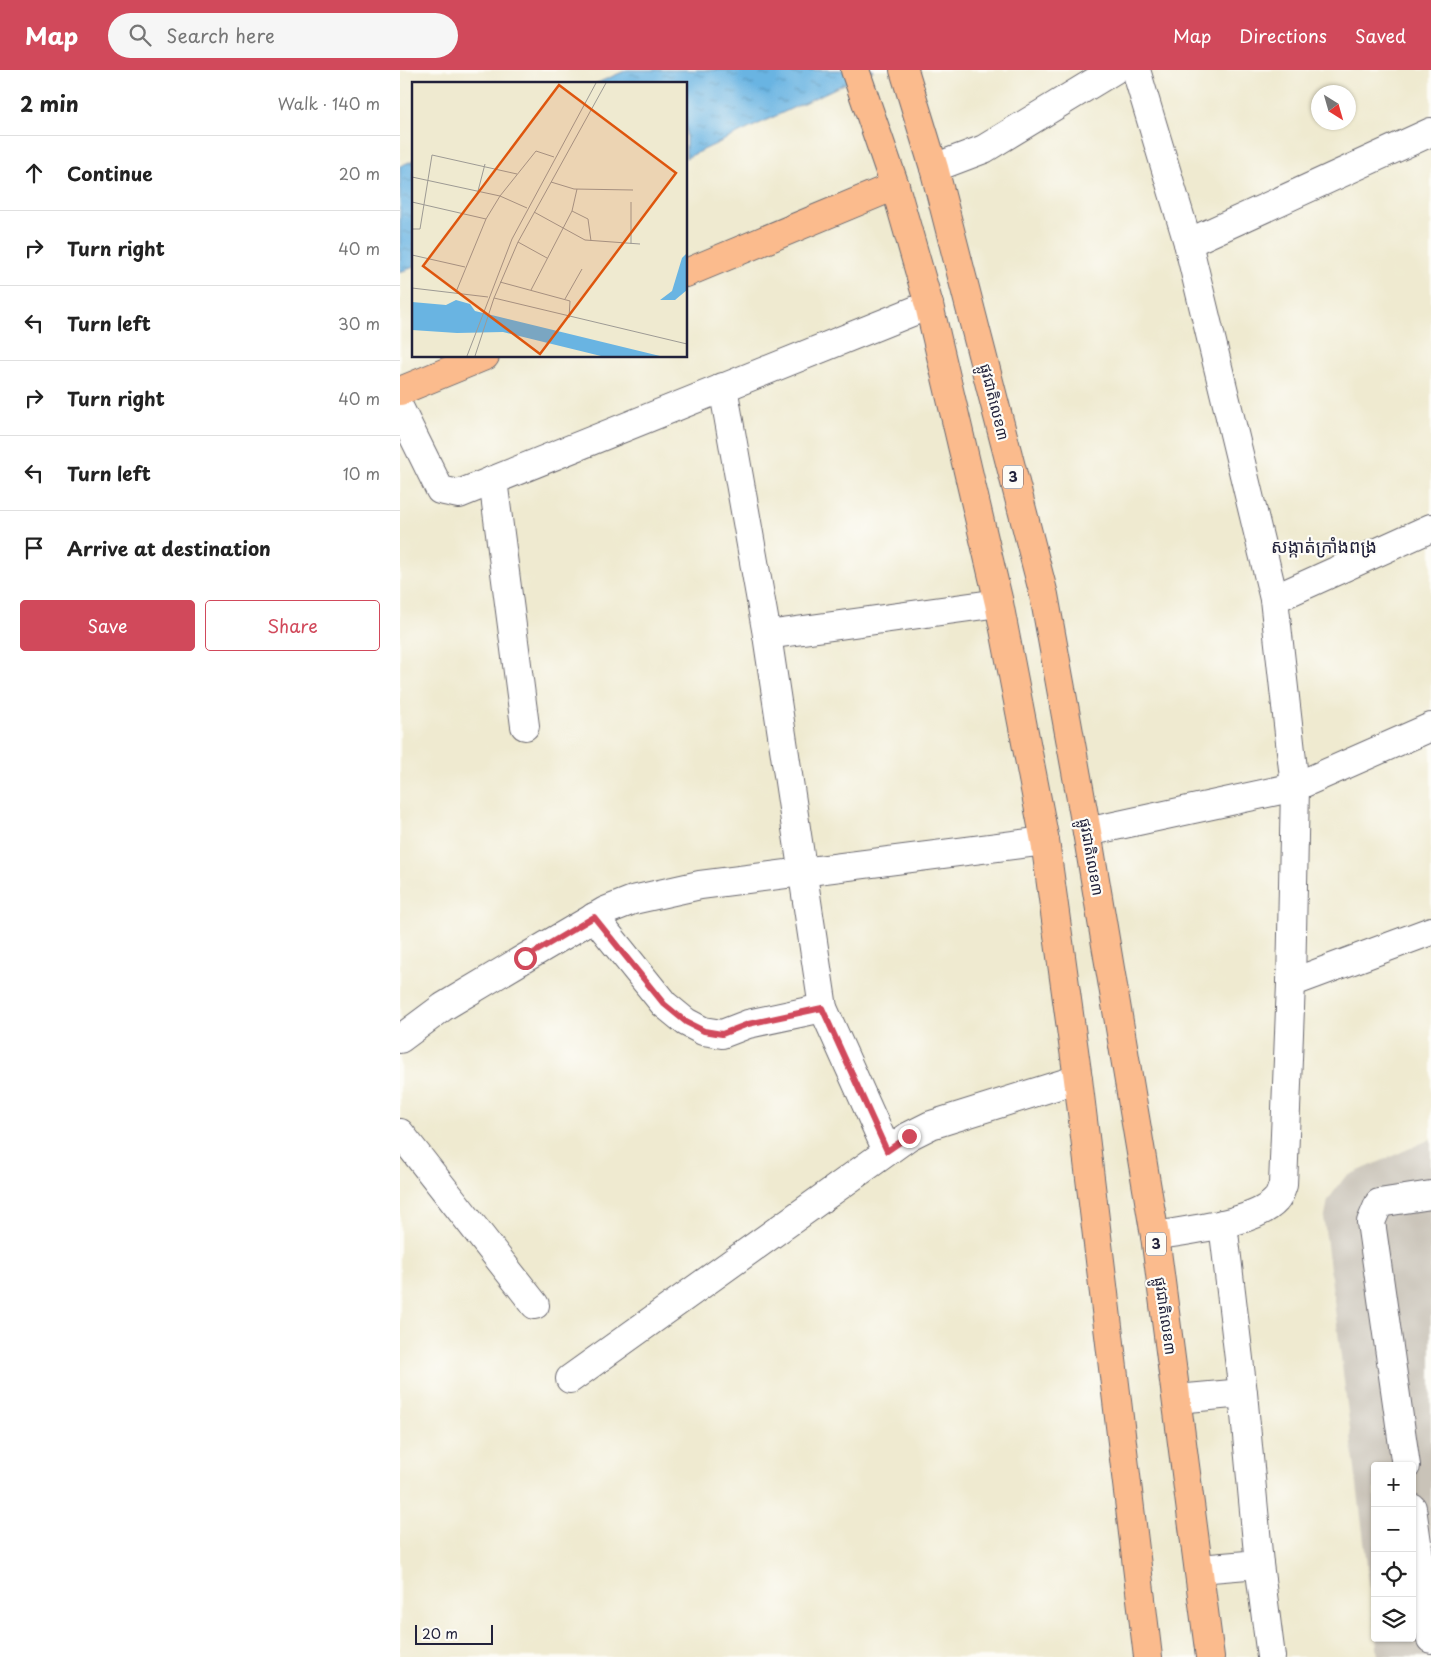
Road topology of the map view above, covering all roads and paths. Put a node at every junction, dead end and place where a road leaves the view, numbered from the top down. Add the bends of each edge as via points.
1 (855, 70) edge
2 (904, 70) edge
3 (1114, 70) edge
4 (1136, 70) edge
5 (1431, 132) edge
6 (934, 168) junction
7 (895, 186) junction
8 (1188, 243) junction
9 (688, 272) edge
10 (929, 305) junction
11 (480, 358) edge
12 (723, 387) junction
13 (400, 391) edge
14 (400, 409) edge
15 (493, 480) junction
16 (1431, 528) edge
17 (1274, 599) junction
18 (1000, 603) junction
19 (767, 635) junction
20 (524, 726) dead end
21 (1431, 726) edge
22 (1296, 787) junction
23 (1087, 832) junction
24 (1045, 840) junction
25 (803, 872) junction
26 (594, 917) junction
27 (1431, 930) edge
28 (1291, 983) junction
29 (822, 1008) junction
30 (400, 1039) edge
31 (1078, 1079) junction
32 (400, 1134) edge
33 (887, 1151) junction
34 (1431, 1195) edge
35 (1223, 1224) junction
36 (1155, 1236) junction
37 (536, 1306) dead end
38 (570, 1379) dead end
39 (1243, 1393) junction
40 (1176, 1399) junction
41 (1405, 1462) edge
42 (1416, 1536) edge
43 (1260, 1564) junction
44 (1199, 1569) junction
45 (1431, 1639) edge
46 (1148, 1657) edge
47 (1210, 1657) edge
48 (1272, 1657) edge

1 - 7 main road
2 - 6 main road, ផ្លូវជាតិលេខ៣ / 3
3 - 6 street via 984,149
4 - 8 street
5 - 8 street
6 - 23 main road, ផ្លូវជាតិលេខ៣ / 3 via 1044,595
7 - 9 main road
7 - 10 main road
8 - 17 street
10 - 12 street
10 - 18 main road
11 - 13 main road
12 - 15 street
12 - 19 street
14 - 15 street via 440,490 459,494
15 - 20 street
16 - 17 street
17 - 22 street
18 - 19 street
18 - 24 main road
19 - 25 street
21 - 22 street
22 - 23 street
22 - 28 street
23 - 36 main road, ផ្លូវជាតិលេខ៣ / 3
24 - 25 street
24 - 31 main road
25 - 26 street via 700,884 633,900
25 - 29 street
26 - 29 street via 664,1004 686,1022 704,1031 722,1034 748,1024
26 - 30 street via 443,1007
27 - 28 street
28 - 35 street via 1281,1192 1275,1202 1262,1210
29 - 33 street
31 - 33 street via 931,1125
31 - 46 main road
32 - 37 street
33 - 38 street
34 - 41 street via 1379,1203 1371,1222
35 - 36 street
35 - 39 street
36 - 40 main road, ផ្លូវជាតិលេខ៣ / 3
39 - 40 street
39 - 43 street
40 - 44 main road, ផ្លូវជាតិលេខ៣ / 3
42 - 45 street
43 - 44 street
43 - 48 street
44 - 47 main road, ផ្លូវជាតិលេខ៣ / 3

